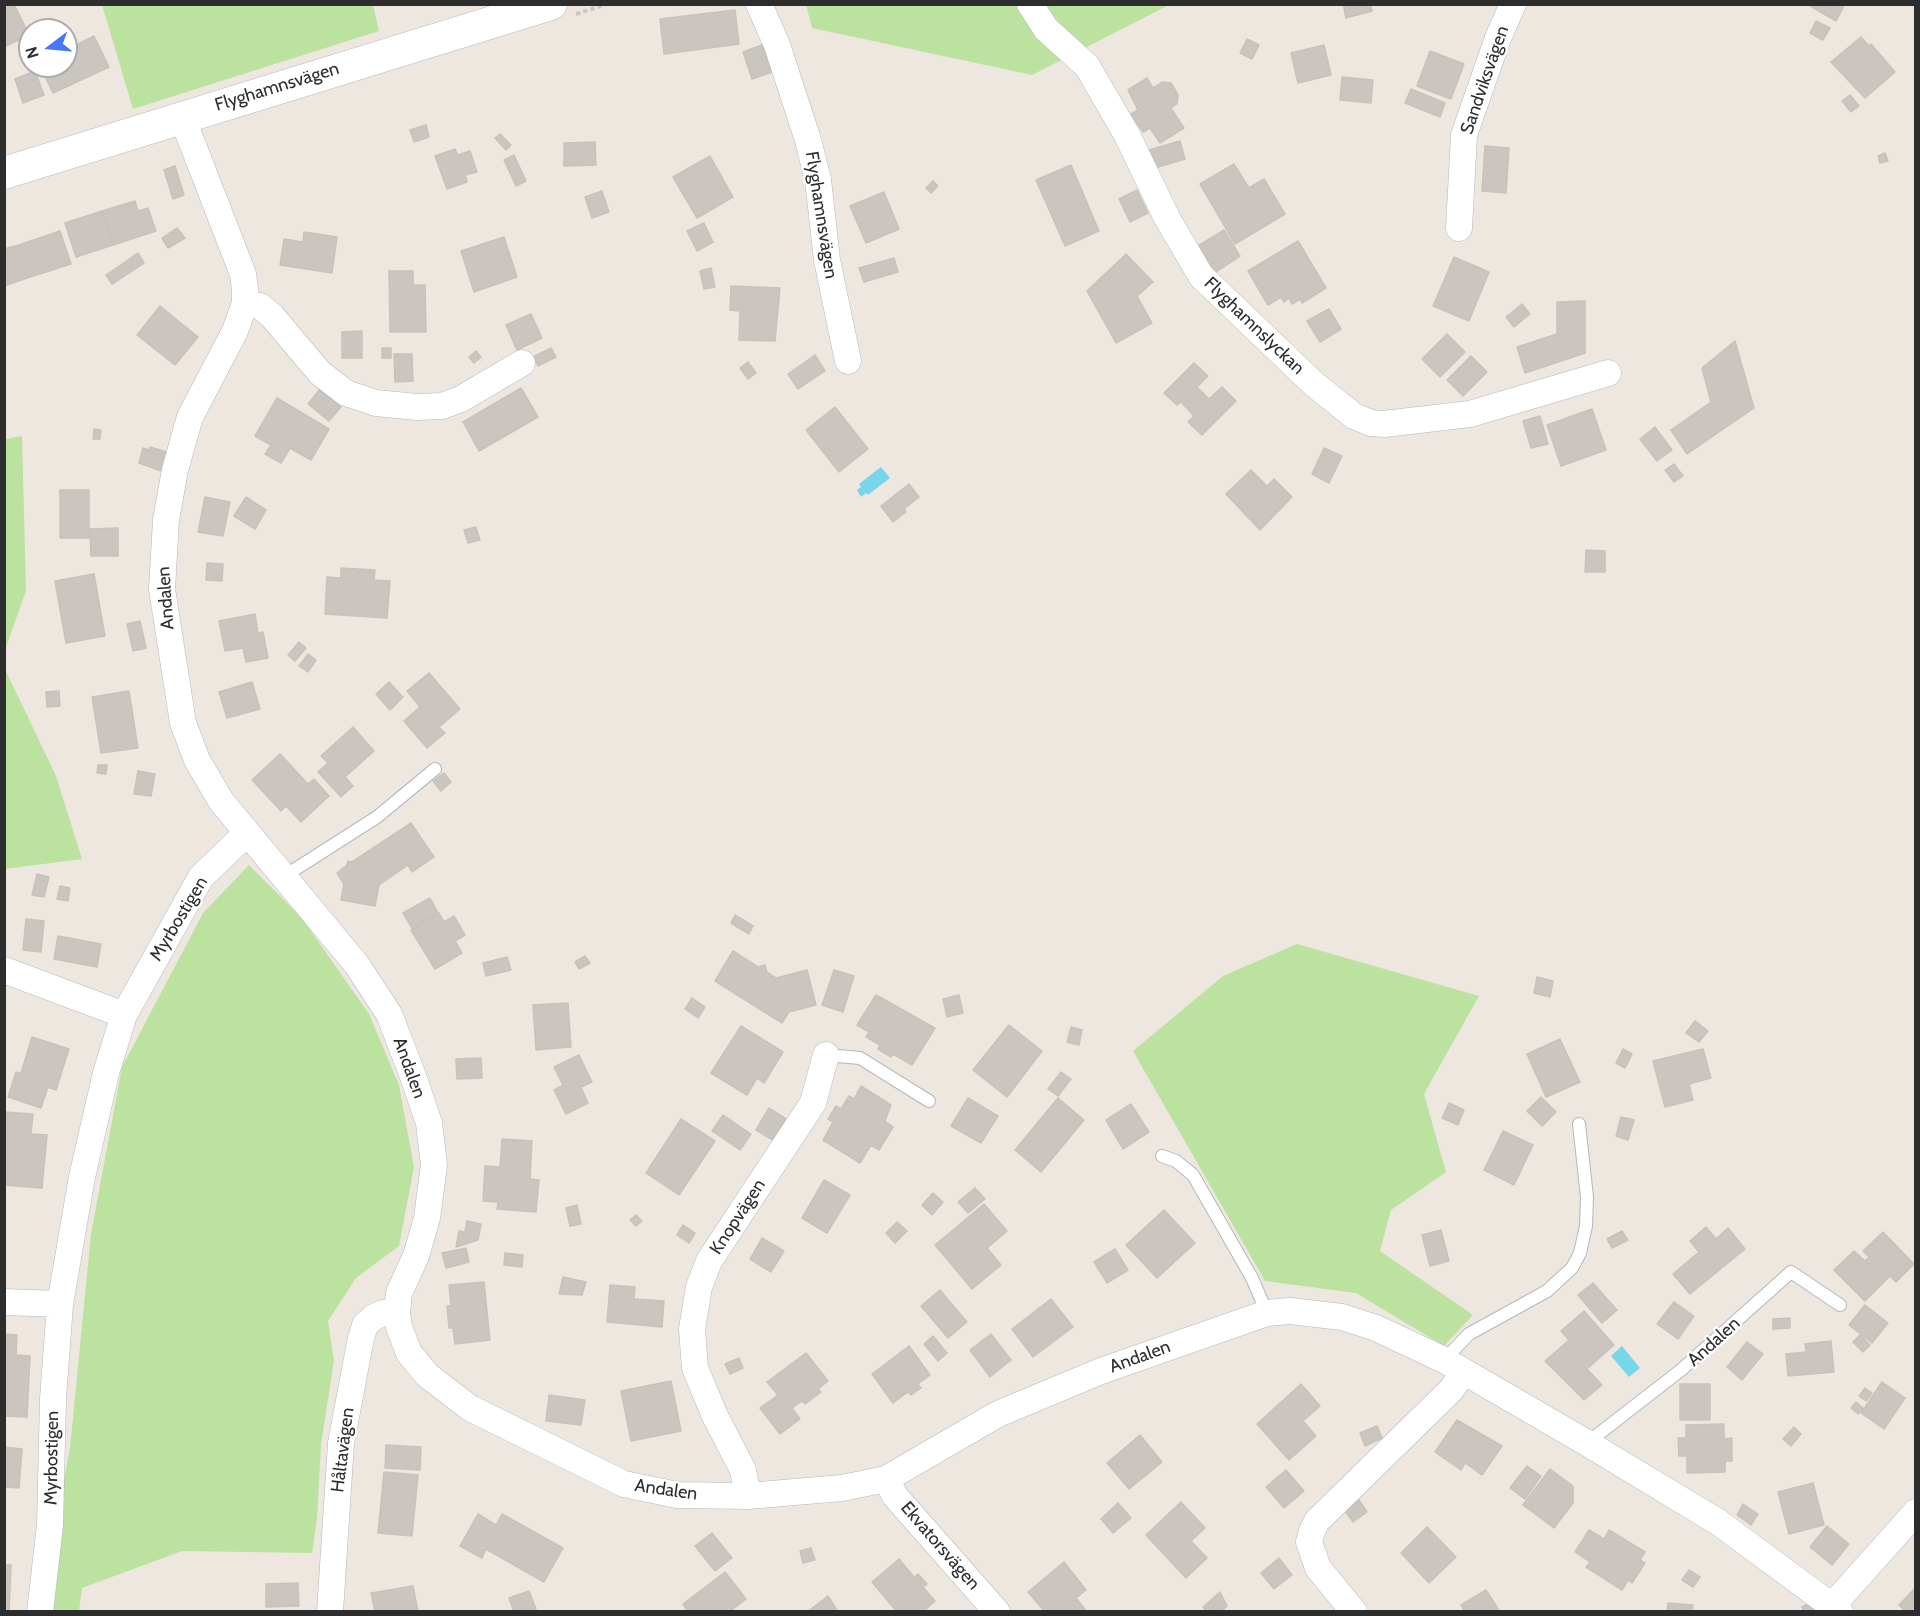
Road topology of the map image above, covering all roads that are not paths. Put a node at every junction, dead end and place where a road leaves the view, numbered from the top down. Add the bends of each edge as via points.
1 (551, 4) edge
2 (759, 4) edge
3 (1030, 4) edge
4 (1513, 4) edge
5 (182, 117) junction
6 (4, 172) edge
7 (1459, 228) dead end
8 (245, 303) junction
9 (848, 361) dead end
10 (522, 363) dead end
11 (1608, 373) dead end
12 (435, 769) dead end
13 (246, 834) junction
14 (283, 877) junction
15 (4, 970) edge
16 (124, 1015) junction
17 (826, 1055) joint
18 (929, 1101) dead end
19 (1579, 1124) dead end
20 (1162, 1156) dead end
21 (4, 1302) edge
22 (60, 1304) junction
23 (1840, 1305) dead end
24 (397, 1313) junction
25 (1267, 1314) junction
26 (1454, 1366) junction
27 (1587, 1443) junction
28 (886, 1479) junction
29 (748, 1496) junction
30 (1916, 1512) edge
31 (1836, 1609) edge
32 (40, 1611) edge
33 (330, 1611) edge
34 (997, 1611) edge
35 (1354, 1611) edge

1 - 5 street, Flyghamnsvägen
2 - 9 street, Flyghamnsvägen via 777,45 818,180 826,260
3 - 11 street, Flyghamnslyckan via 1046,29 1087,66 1201,276 1314,384 1354,416 1384,424 1470,414
4 - 7 street, Sandviksvägen via 1464,135
5 - 6 street, Flyghamnsvägen
5 - 8 street, Andalen via 243,274
8 - 10 street via 260,306 272,316 320,374 346,393 376,403 442,405 461,399
8 - 13 street, Andalen via 235,331 190,417 181,445 166,520 162,589 185,729 203,771
12 - 14 lane via 377,817
13 - 14 street, Andalen
13 - 16 street, Myrbostigen via 201,877
14 - 24 street, Andalen via 357,965 389,1014 429,1124 434,1165 427,1218 399,1293
15 - 16 street
16 - 22 street, Myrbostigen via 84,1167
17 - 18 lane, Knopvägen via 860,1058
17 - 29 street, Knopvägen via 813,1104 709,1261 699,1287 692,1329 695,1368 743,1470
19 - 26 lane via 1586,1188 1586,1226 1580,1253 1572,1268 1547,1291 1468,1334
20 - 25 lane via 1176,1161 1193,1175
21 - 22 street
22 - 32 street, Myrbostigen via 50,1525
23 - 27 lane, Andalen via 1791,1272 1681,1370
24 - 29 street, Andalen via 409,1353 427,1375 470,1408 624,1484 677,1495
24 - 33 street, Håltavägen via 374,1317 365,1325 361,1338 341,1443
25 - 26 street, Andalen via 1290,1311 1342,1317 1376,1328
25 - 28 street, Andalen via 1101,1371 998,1414
26 - 27 street, Andalen
26 - 35 street via 1451,1390 1312,1530 1309,1542 1318,1568
27 - 31 street, Andalen via 1718,1522
28 - 29 street, Andalen via 842,1488
28 - 34 street, Ekvatorsvägen via 895,1496
30 - 31 street

